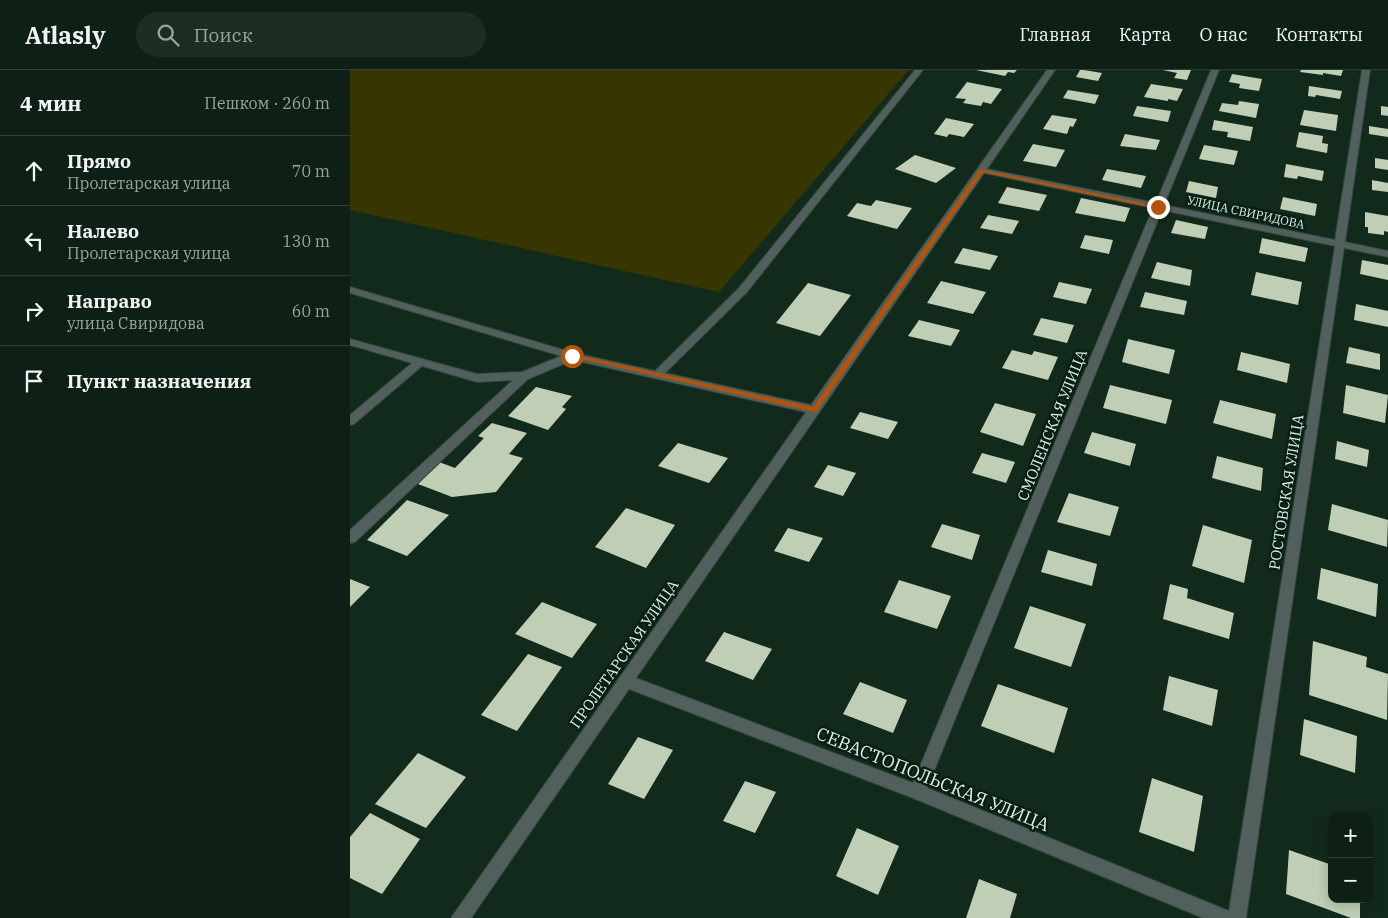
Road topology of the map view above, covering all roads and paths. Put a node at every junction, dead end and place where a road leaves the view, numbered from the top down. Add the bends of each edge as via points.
1 (919, 70) edge
2 (1051, 70) edge
3 (1215, 70) edge
4 (1366, 70) edge
5 (982, 170) junction
6 (1158, 207) junction
7 (1340, 244) junction
8 (1388, 254) edge
9 (350, 290) edge
10 (352, 345) edge
11 (572, 356) junction
12 (421, 361) junction
13 (657, 374) junction
14 (524, 376) junction
15 (815, 410) junction
16 (350, 421) edge
17 (350, 538) edge
18 (626, 681) junction
19 (917, 792) junction
20 (460, 918) edge
21 (1224, 918) edge
22 (1237, 918) edge

1 - 13 street via 743,290
2 - 5 street, ПРОЛЕТАРСКАЯ УЛИЦА
3 - 6 street, СМОЛЕНСКАЯ УЛИЦА
4 - 7 street, РОСТОВСКАЯ УЛИЦА
5 - 6 street, УЛИЦА СВИРИДОВА
5 - 15 street, ПРОЛЕТАРСКАЯ УЛИЦА
6 - 7 street, УЛИЦА СВИРИДОВА
6 - 19 street, СМОЛЕНСКАЯ УЛИЦА
7 - 8 street, УЛИЦА СВИРИДОВА
7 - 22 street, РОСТОВСКАЯ УЛИЦА
9 - 11 street
10 - 12 street
11 - 13 street
11 - 14 street
12 - 14 street via 476,378
12 - 16 street
13 - 15 street
14 - 17 street
15 - 18 street, ПРОЛЕТАРСКАЯ УЛИЦА
18 - 19 street, СЕВАСТОПОЛЬСКАЯ УЛИЦА
18 - 20 street, ПРОЛЕТАРСКАЯ УЛИЦА
19 - 21 street, СЕВАСТОПОЛЬСКАЯ УЛИЦА

